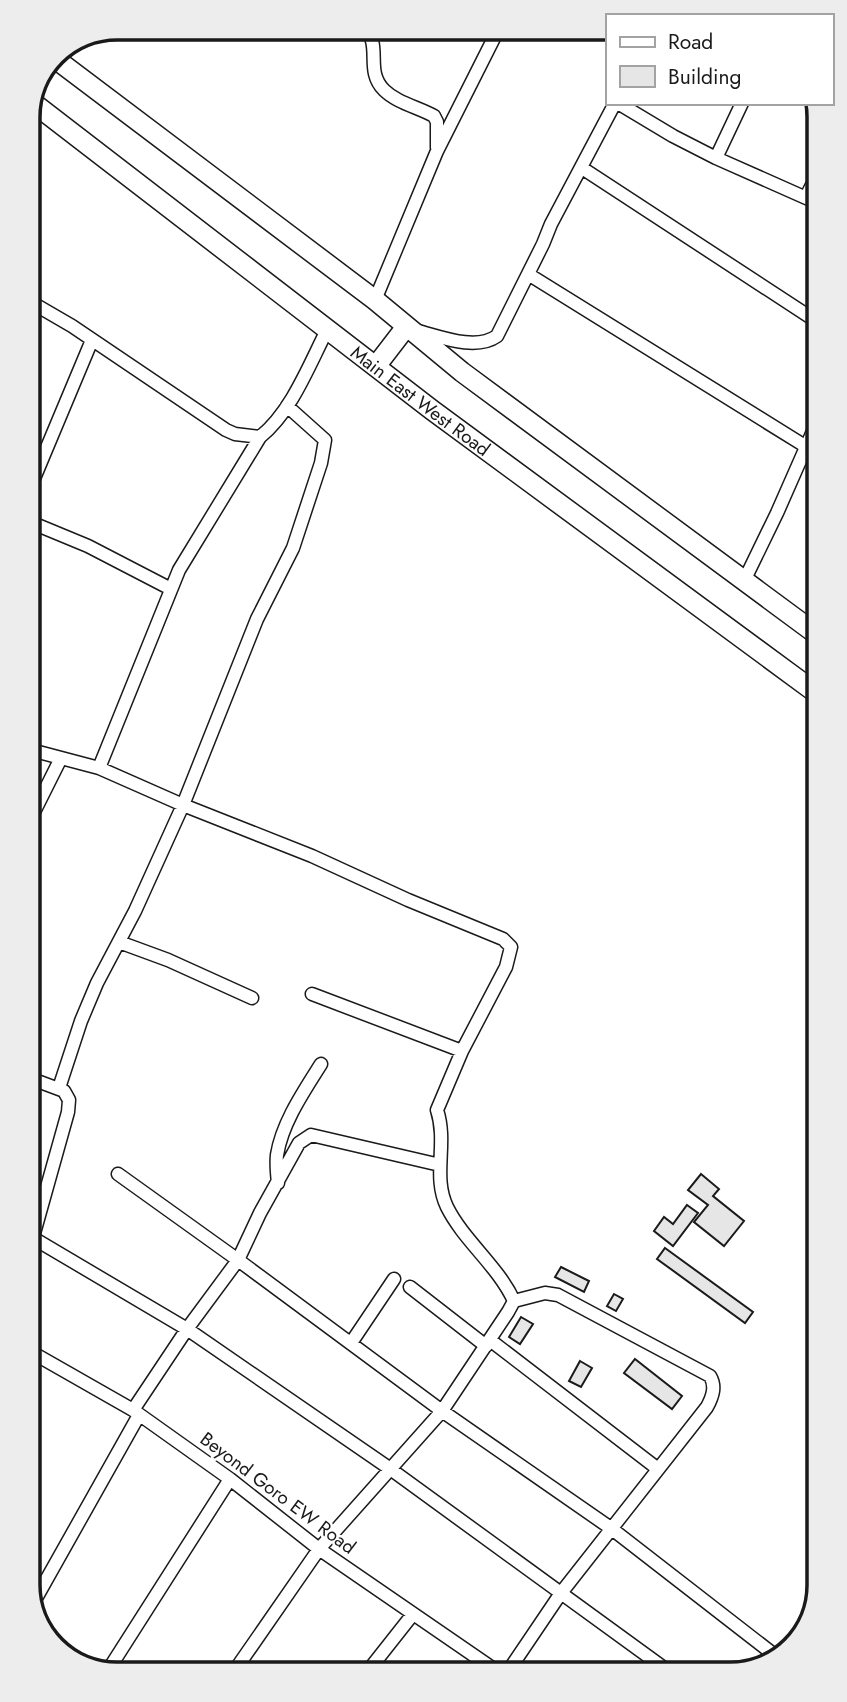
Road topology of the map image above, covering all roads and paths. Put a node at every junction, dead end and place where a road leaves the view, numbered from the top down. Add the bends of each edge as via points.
1 (371, 40) edge
2 (493, 40) edge
3 (62, 64) edge
4 (615, 105) edge
5 (619, 105) edge
6 (741, 105) edge
7 (41, 109) edge
8 (436, 151) junction
9 (716, 158) junction
10 (582, 169) junction
11 (807, 198) edge
12 (528, 274) junction
13 (376, 300) junction
14 (40, 308) edge
15 (807, 315) edge
16 (406, 327) junction
17 (328, 328) junction
18 (92, 340) junction
19 (376, 366) junction
20 (287, 406) junction
21 (260, 437) junction
22 (806, 446) joint
23 (40, 464) edge
24 (40, 526) edge
25 (744, 580) junction
26 (171, 589) junction
27 (807, 627) edge
28 (807, 686) edge
29 (40, 752) edge
30 (61, 758) junction
31 (99, 768) junction
32 (40, 800) edge
33 (183, 805) junction
34 (119, 942) junction
35 (312, 994) dead end
36 (252, 998) dead end
37 (462, 1051) junction
38 (321, 1065) dead end
39 (40, 1082) edge
40 (59, 1088) junction
41 (440, 1165) junction
42 (118, 1174) dead end
43 (278, 1184) junction
44 (40, 1212) edge
45 (40, 1241) edge
46 (239, 1260) junction
47 (394, 1279) dead end
48 (410, 1287) dead end
49 (513, 1301) junction
50 (187, 1329) junction
51 (351, 1343) junction
52 (488, 1343) junction
53 (40, 1357) edge
54 (442, 1411) junction
55 (136, 1413) junction
56 (389, 1468) junction
57 (658, 1469) junction
58 (230, 1479) junction
59 (612, 1529) junction
60 (319, 1549) junction
61 (40, 1588) edge
62 (561, 1593) junction
63 (413, 1614) junction
64 (769, 1651) edge
65 (113, 1662) edge
66 (241, 1662) edge
67 (375, 1662) edge
68 (483, 1662) edge
69 (514, 1662) edge
70 (656, 1662) edge

1 - 8 street via 376,80 394,97 434,116
2 - 8 street
3 - 13 main road
4 - 10 street
5 - 9 street
6 - 9 street
7 - 17 main road, Main East West Road
8 - 13 street
9 - 11 street
10 - 12 street
10 - 15 street
12 - 16 street via 497,336 488,342 446,338
12 - 22 street
13 - 16 main road
14 - 18 street
16 - 19 main road
16 - 25 main road
17 - 19 main road, Main East West Road
17 - 20 street
18 - 21 street via 226,430
18 - 23 street
19 - 28 main road, Main East West Road
20 - 21 street
20 - 33 street via 319,432 325,449 293,548 257,619
21 - 26 street
22 - 25 street
24 - 26 street
25 - 27 main road
26 - 31 street
29 - 30 street
30 - 31 street
30 - 32 street
31 - 33 street
33 - 34 street
33 - 37 street via 503,939 510,947 510,958
34 - 36 street
34 - 40 street via 81,1021
35 - 37 street
37 - 41 street via 437,1110 443,1140
38 - 43 street via 282,1137 276,1161
39 - 40 street
40 - 44 street via 67,1095 68,1112
41 - 43 street via 311,1135 299,1143
41 - 49 street via 446,1206
42 - 46 street
43 - 46 street
45 - 50 street
46 - 50 street
46 - 51 street
47 - 51 street
48 - 52 street
49 - 52 street
49 - 57 street via 545,1293 558,1295 710,1376 714,1382 707,1406
50 - 55 street
50 - 56 street
51 - 54 street
52 - 54 street
52 - 57 street
53 - 55 street, Beyond Goro EW Road
54 - 56 street
54 - 59 street
55 - 58 street, Beyond Goro EW Road
55 - 61 street
56 - 60 street
56 - 62 street
57 - 59 street
58 - 60 street, Beyond Goro EW Road
58 - 65 street
59 - 62 street
59 - 64 street
60 - 63 street, Beyond Goro EW Road
60 - 66 street
62 - 69 street
62 - 70 street
63 - 67 street
63 - 68 street, Beyond Goro EW Road

